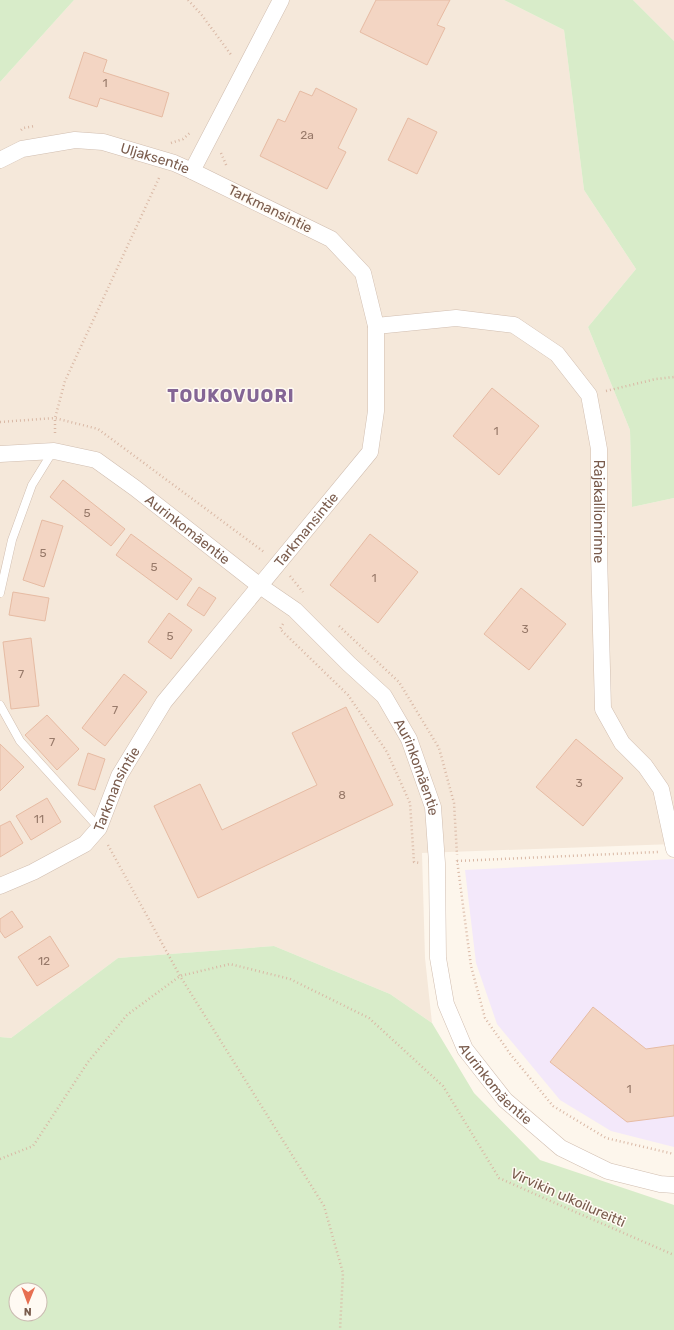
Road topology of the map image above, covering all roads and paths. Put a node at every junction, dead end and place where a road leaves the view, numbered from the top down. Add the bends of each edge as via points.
1 (188, 0) edge
2 (281, 0) edge
3 (243, 71) junction
4 (220, 151) dead end
5 (0, 160) edge
6 (163, 160) junction
7 (228, 170) dead end
8 (192, 171) junction
9 (376, 326) junction
10 (674, 377) edge
11 (589, 396) junction
12 (56, 418) junction
13 (0, 422) edge
14 (54, 450) junction
15 (0, 454) edge
16 (279, 563) junction
17 (296, 571) dead end
18 (291, 577) junction
19 (260, 586) junction
20 (0, 593) edge
21 (294, 610) junction
22 (338, 625) dead end
23 (0, 705) edge
24 (99, 828) junction
25 (666, 851) edge
26 (457, 861) junction
27 (437, 864) junction
28 (0, 886) edge
29 (180, 976) junction
30 (674, 1154) edge
31 (0, 1159) edge
32 (674, 1185) edge
33 (674, 1254) edge
34 (340, 1330) edge

1 - 3 path
2 - 3 street, Uljaksentie
3 - 8 street, Uljaksentie
4 - 7 path
5 - 6 street, Uljaksentie via 22,149 75,140 103,142
6 - 8 street, Uljaksentie
6 - 12 path via 159,176 65,381
8 - 9 street, Tarkmansintie via 331,239 363,273
9 - 11 street, Rajakallionrinne via 456,318 514,325 556,354
9 - 16 street, Tarkmansintie via 376,411 370,452
10 - 11 path
11 - 25 street, Rajakallionrinne via 599,448 603,709 622,743 645,766 661,789
12 - 13 path
12 - 16 path via 98,429
14 - 15 street, Aurinkomäentie
14 - 19 street, Aurinkomäentie via 96,460
14 - 20 lane via 32,485 12,540
16 - 18 path
16 - 19 street, Tarkmansintie
17 - 18 path
18 - 21 path via 305,594
19 - 21 street, Aurinkomäentie
19 - 24 street, Tarkmansintie via 164,702 119,776
21 - 27 street, Aurinkomäentie via 384,696 409,739 433,807
21 - 27 path via 280,629 348,695 387,752 410,803 414,862
22 - 26 path via 399,682 439,748 454,803
23 - 24 lane via 20,741
24 - 28 street, Tarkmansintie via 85,844 33,872
24 - 29 path
25 - 26 path
26 - 27 path
26 - 30 path via 471,966 485,1018 511,1055 553,1106 606,1138
27 - 32 street, Aurinkomäentie via 438,958 446,1004 465,1049 505,1100 561,1148 608,1171
29 - 31 path, Virvikin ulkoilureitti via 128,1015 88,1062 33,1146
29 - 33 path, Virvikin ulkoilureitti via 230,964 290,979 369,1018 443,1086 499,1178
29 - 34 path via 324,1206 343,1274

